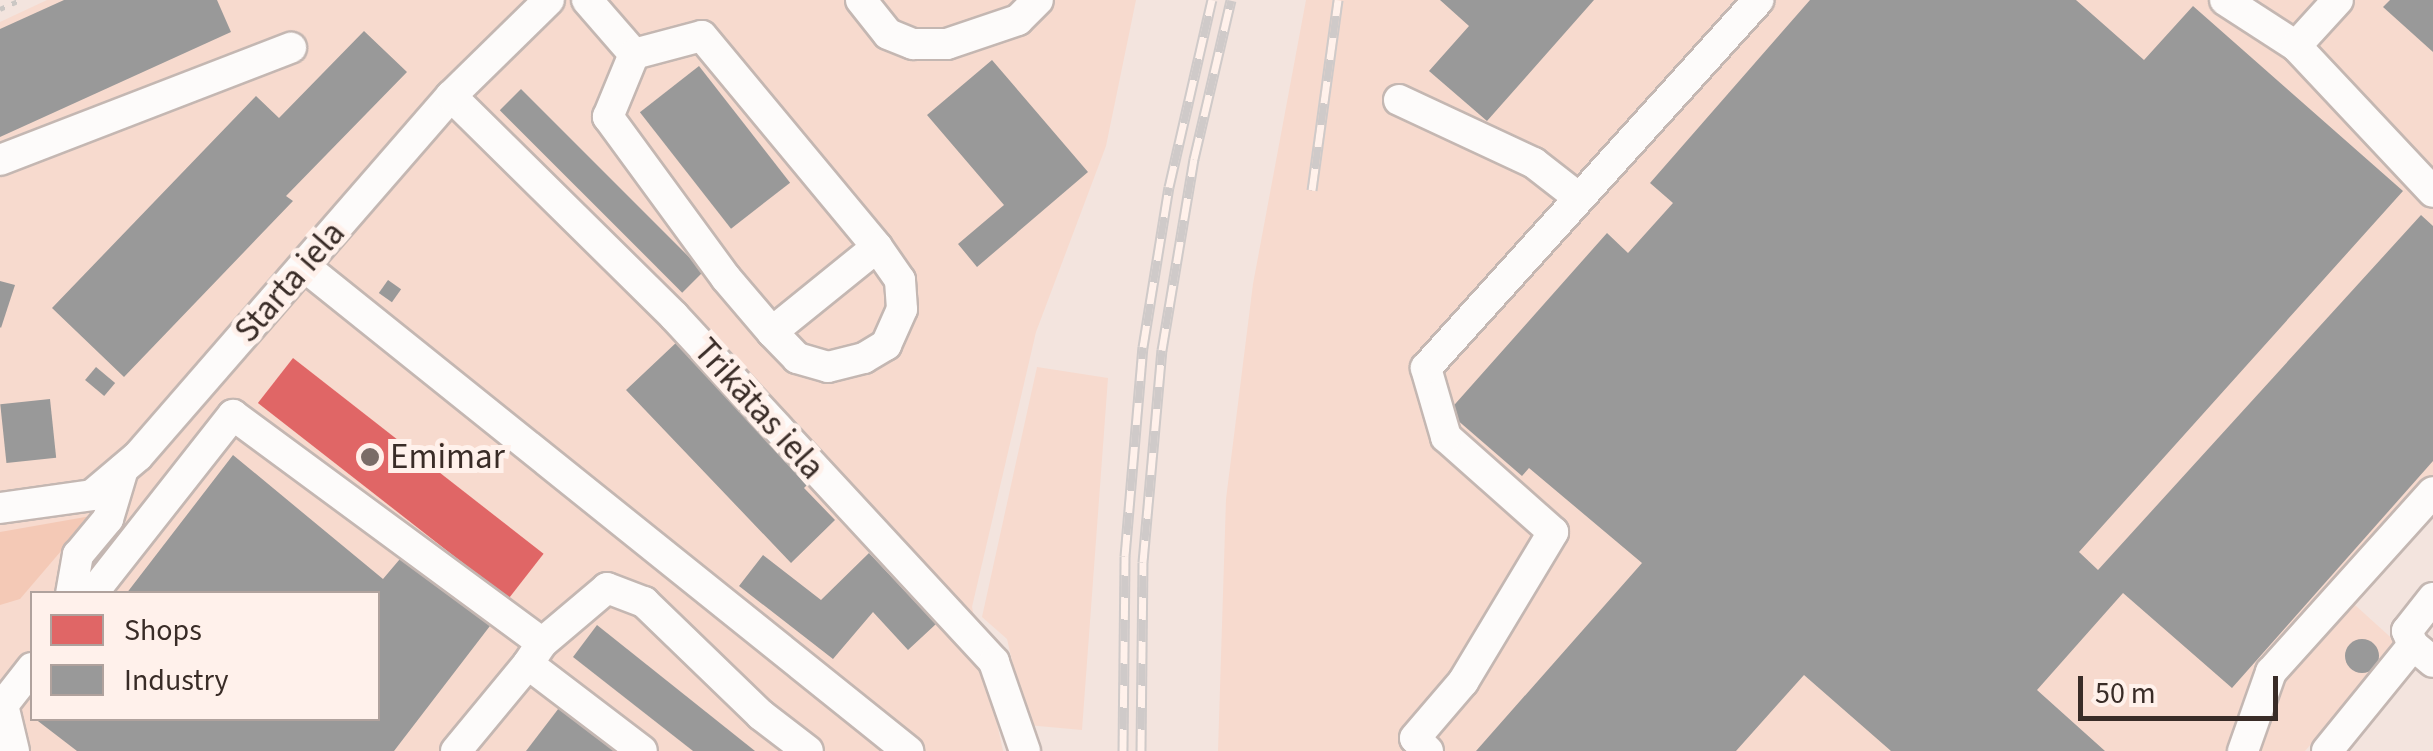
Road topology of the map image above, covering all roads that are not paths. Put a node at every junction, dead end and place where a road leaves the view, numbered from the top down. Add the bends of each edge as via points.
1 (550, 0) edge
2 (587, 0) edge
3 (861, 0) edge
4 (1038, 0) edge
5 (1758, 0) edge
6 (2225, 0) edge
7 (2338, 0) edge
8 (2296, 46) junction
9 (291, 48) dead end
10 (634, 54) junction
11 (451, 96) junction
12 (1399, 100) dead end
13 (0, 160) edge
14 (2433, 192) edge
15 (1579, 198) junction
16 (877, 247) junction
17 (304, 266) junction
18 (772, 332) junction
19 (122, 469) junction
20 (2433, 492) edge
21 (0, 508) edge
22 (72, 591) edge
23 (94, 591) edge
24 (2433, 598) edge
25 (2423, 653) edge
26 (535, 654) junction
27 (30, 671) edge
28 (14, 751) edge
29 (456, 751) edge
30 (642, 751) edge
31 (808, 751) edge
32 (908, 751) edge
33 (1025, 751) edge
34 (1428, 751) edge
35 (2244, 751) edge
36 (2327, 751) edge

1 - 11 street, Starta iela
2 - 10 street
3 - 4 street via 888,34 913,44 948,44 1018,20
5 - 15 street
6 - 8 street
7 - 8 street
8 - 14 street
9 - 13 street
10 - 16 street via 702,36
10 - 18 street via 608,117
11 - 17 street, Starta iela
11 - 33 street, Trikātas iela via 674,316 994,662
12 - 15 street via 1534,164
15 - 34 street via 1426,368 1446,437 1553,532 1463,682 1415,738
16 - 18 street
16 - 18 street via 900,280 902,309 886,345 828,366 797,358
17 - 19 street, Starta iela
17 - 32 street
19 - 21 street, Starta iela via 92,495
19 - 22 street via 108,519 78,555
20 - 35 street via 2271,672
23 - 26 street via 233,415
24 - 25 street via 2407,631
25 - 36 street
26 - 29 street
26 - 30 street
26 - 31 street via 607,588 644,602
27 - 28 street via 3,705

